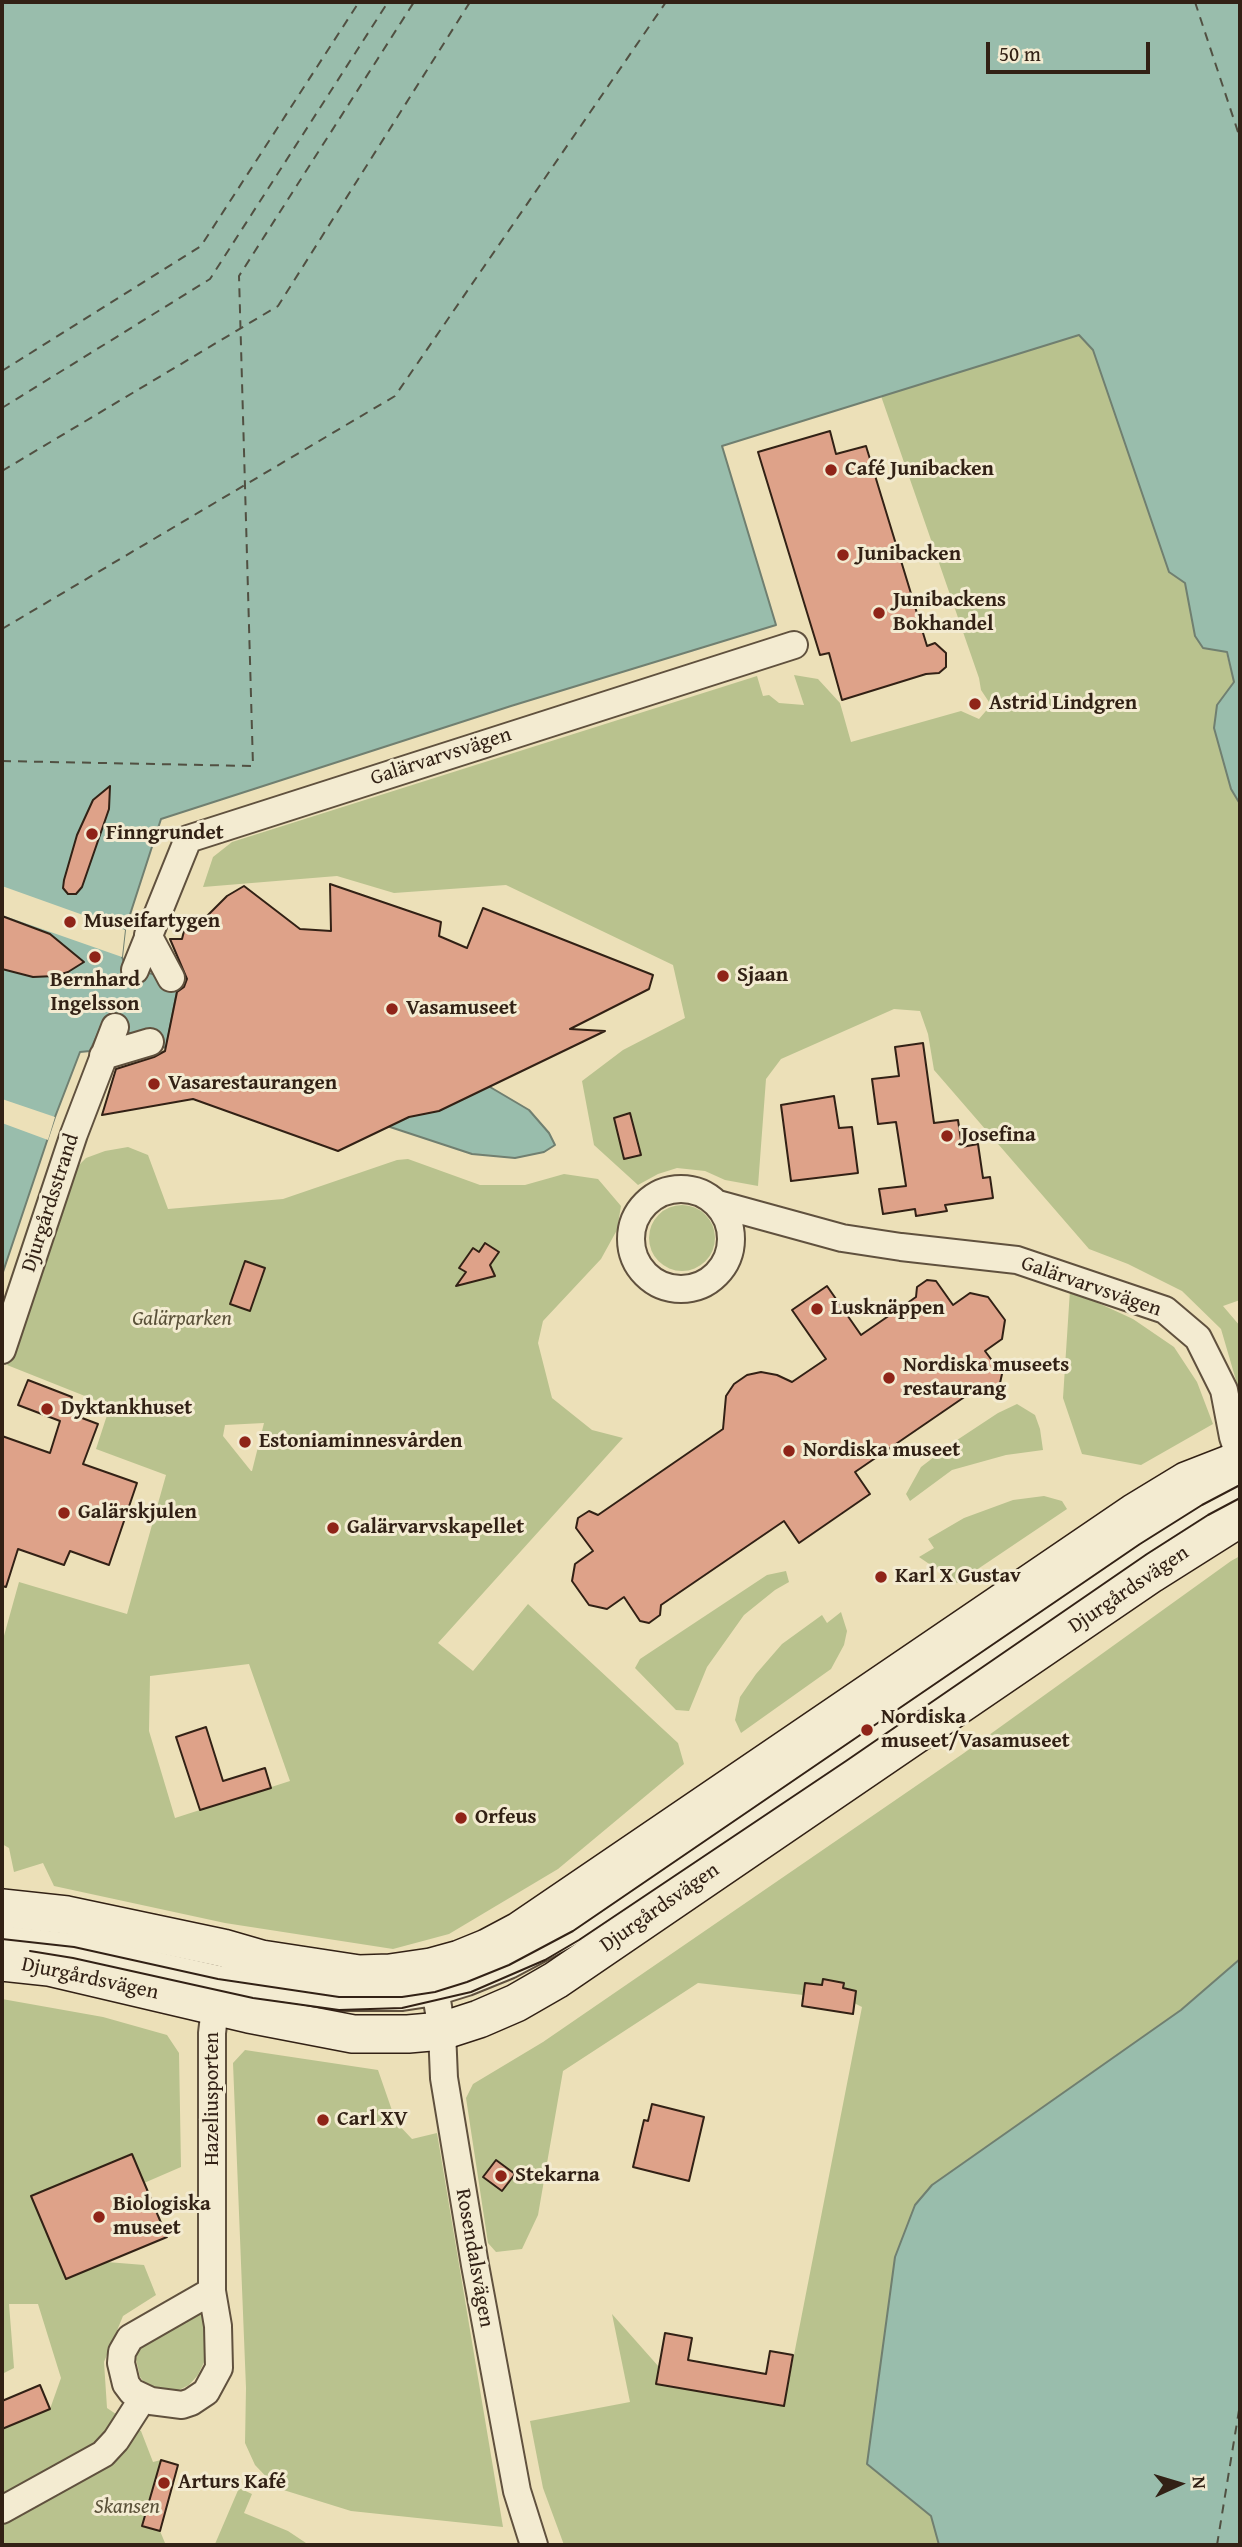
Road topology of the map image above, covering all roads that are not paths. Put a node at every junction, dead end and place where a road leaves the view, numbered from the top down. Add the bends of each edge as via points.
1 (794, 645) dead end
2 (148, 935) junction
3 (135, 970) dead end
4 (171, 978) dead end
5 (115, 1027) dead end
6 (150, 1042) dead end
7 (103, 1056) junction
8 (718, 1204) junction
9 (768, 1219) junction
10 (731, 1241) junction
11 (2, 1350) edge
12 (1240, 1459) edge
13 (1240, 1485) edge
14 (1240, 1498) edge
15 (1240, 1518) edge
16 (2, 1908) edge
17 (2, 1939) edge
18 (2, 1950) edge
19 (2, 1962) edge
20 (218, 1981) junction
21 (436, 1998) junction
22 (212, 2291) junction
23 (143, 2398) junction
24 (2, 2510) edge
25 (534, 2545) edge

1 - 2 street, Galärvarvsvägen via 188,839
2 - 3 street, Galärvarvsvägen
2 - 4 street
5 - 7 street, Djurgårdsstrand
6 - 7 street
7 - 11 street, Djurgårdsstrand
8 - 9 street, Galärvarvsvägen
8 - 10 street via 726,1215
8 - 10 street, Galärvarvsvägen via 694,1189 663,1191 649,1199 631,1226 634,1258 656,1283 689,1289 718,1273
9 - 10 street
9 - 12 street, Galärvarvsvägen via 842,1238 1017,1260 1165,1310 1198,1338 1224,1390
12 - 21 street, Djurgårdsvägen via 1186,1481 1135,1513 519,1931 487,1948
13 - 21 street, Djurgårdsvägen via 1140,1544 573,1931
14 - 21 street, Djurgårdsvägen via 1147,1554 579,1940 511,1976 471,1992
15 - 21 street, Djurgårdsvägen via 556,1980 479,2019
16 - 20 street, Djurgårdsvägen via 67,1915
17 - 20 street, Djurgårdsvägen via 74,1947
18 - 20 street, Djurgårdsvägen
19 - 20 street, Djurgårdsvägen
20 - 21 street, Djurgårdsvägen via 300,1966 390,1973
20 - 21 street, Djurgårdsvägen via 353,2034 399,2034
20 - 22 street, Hazeliusporten via 212,2033
21 - 25 street, Rosendalsvägen via 444,2078 473,2251 517,2491
22 - 23 street via 126,2343 121,2357 125,2381
22 - 23 street, Hazeliusporten via 219,2368 212,2383 199,2398 182,2405
23 - 24 street via 103,2454

